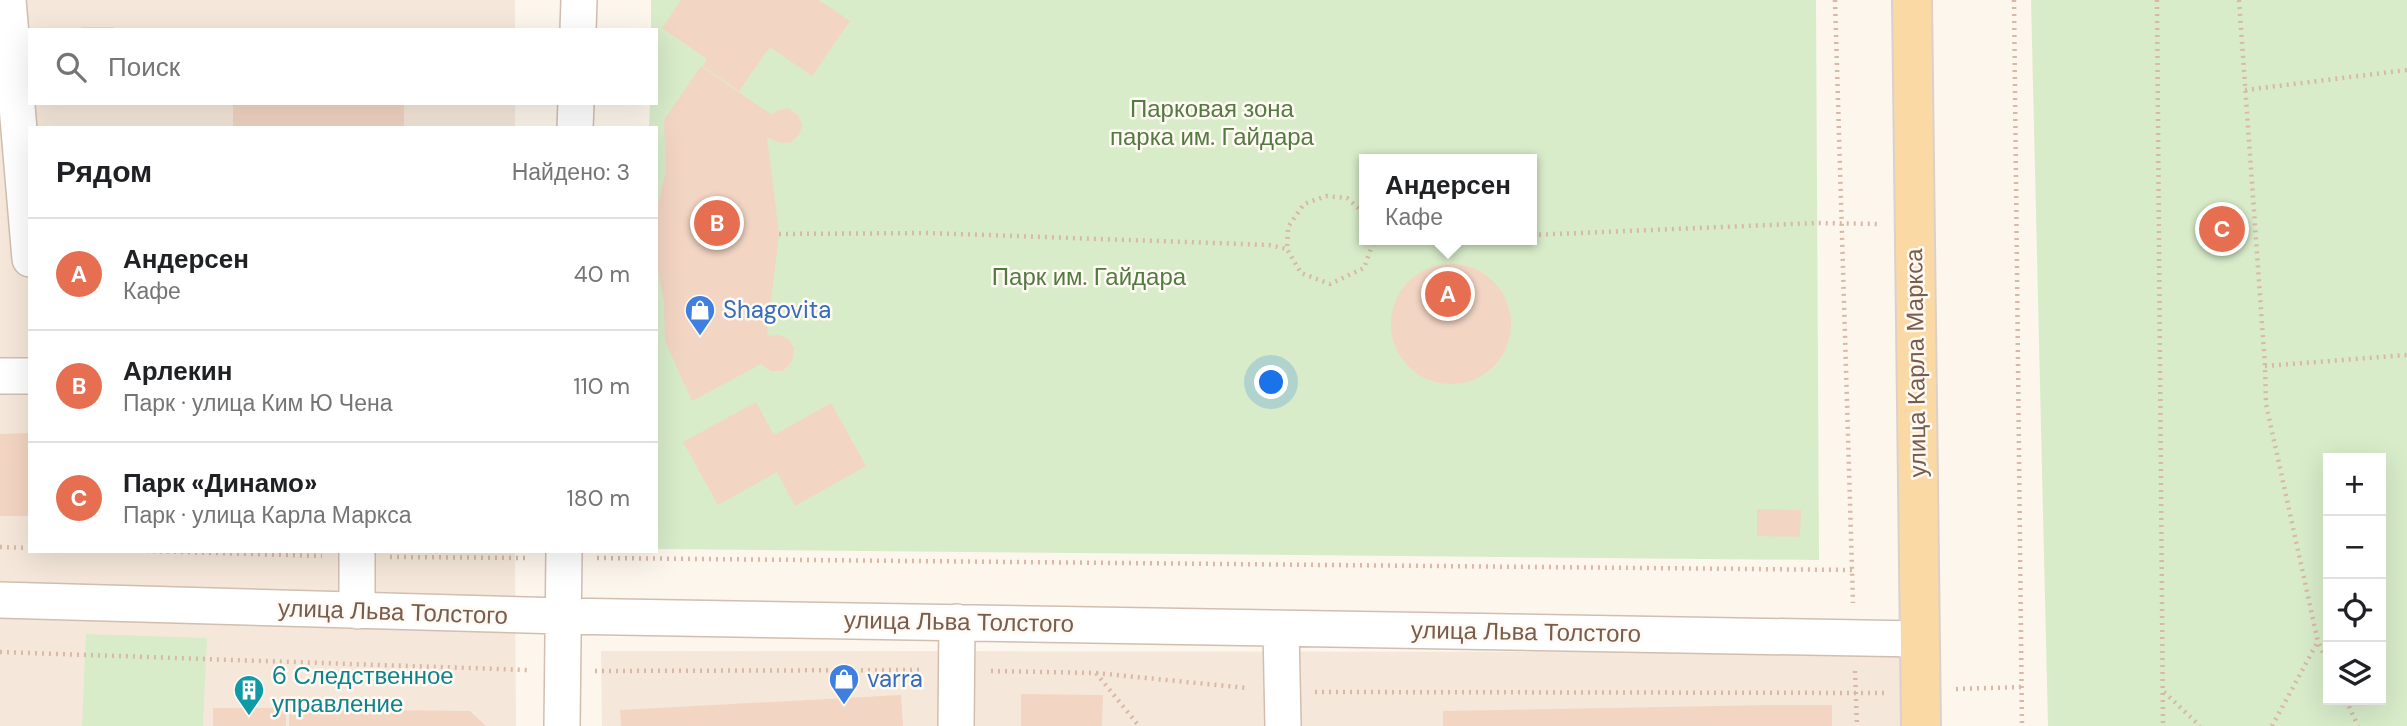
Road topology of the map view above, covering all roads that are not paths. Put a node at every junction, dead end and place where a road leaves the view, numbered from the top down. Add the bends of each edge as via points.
1 (8, 0) edge
2 (579, 0) edge
3 (1912, 0) edge
4 (578, 28) edge
5 (576, 105) edge
6 (575, 126) edge
7 (28, 235) edge
8 (0, 376) edge
9 (28, 376) edge
10 (357, 554) edge
11 (564, 555) edge
12 (0, 600) edge
13 (357, 611) junction
14 (562, 616) junction
15 (957, 622) junction
16 (1280, 629) junction
17 (1919, 639) junction
18 (562, 726) edge
19 (956, 726) edge
20 (1283, 726) edge
21 (1922, 726) edge

1 - 7 street
2 - 4 street
3 - 17 main road, улица Карла Маркса
5 - 6 street
8 - 9 street
10 - 13 street
11 - 14 street
12 - 13 street, улица Льва Толстого
13 - 14 street, улица Льва Толстого
14 - 15 street, улица Льва Толстого
14 - 18 street
15 - 16 street, улица Льва Толстого
15 - 19 street
16 - 17 street, улица Льва Толстого
16 - 20 street
17 - 21 main road, улица Карла Маркса

